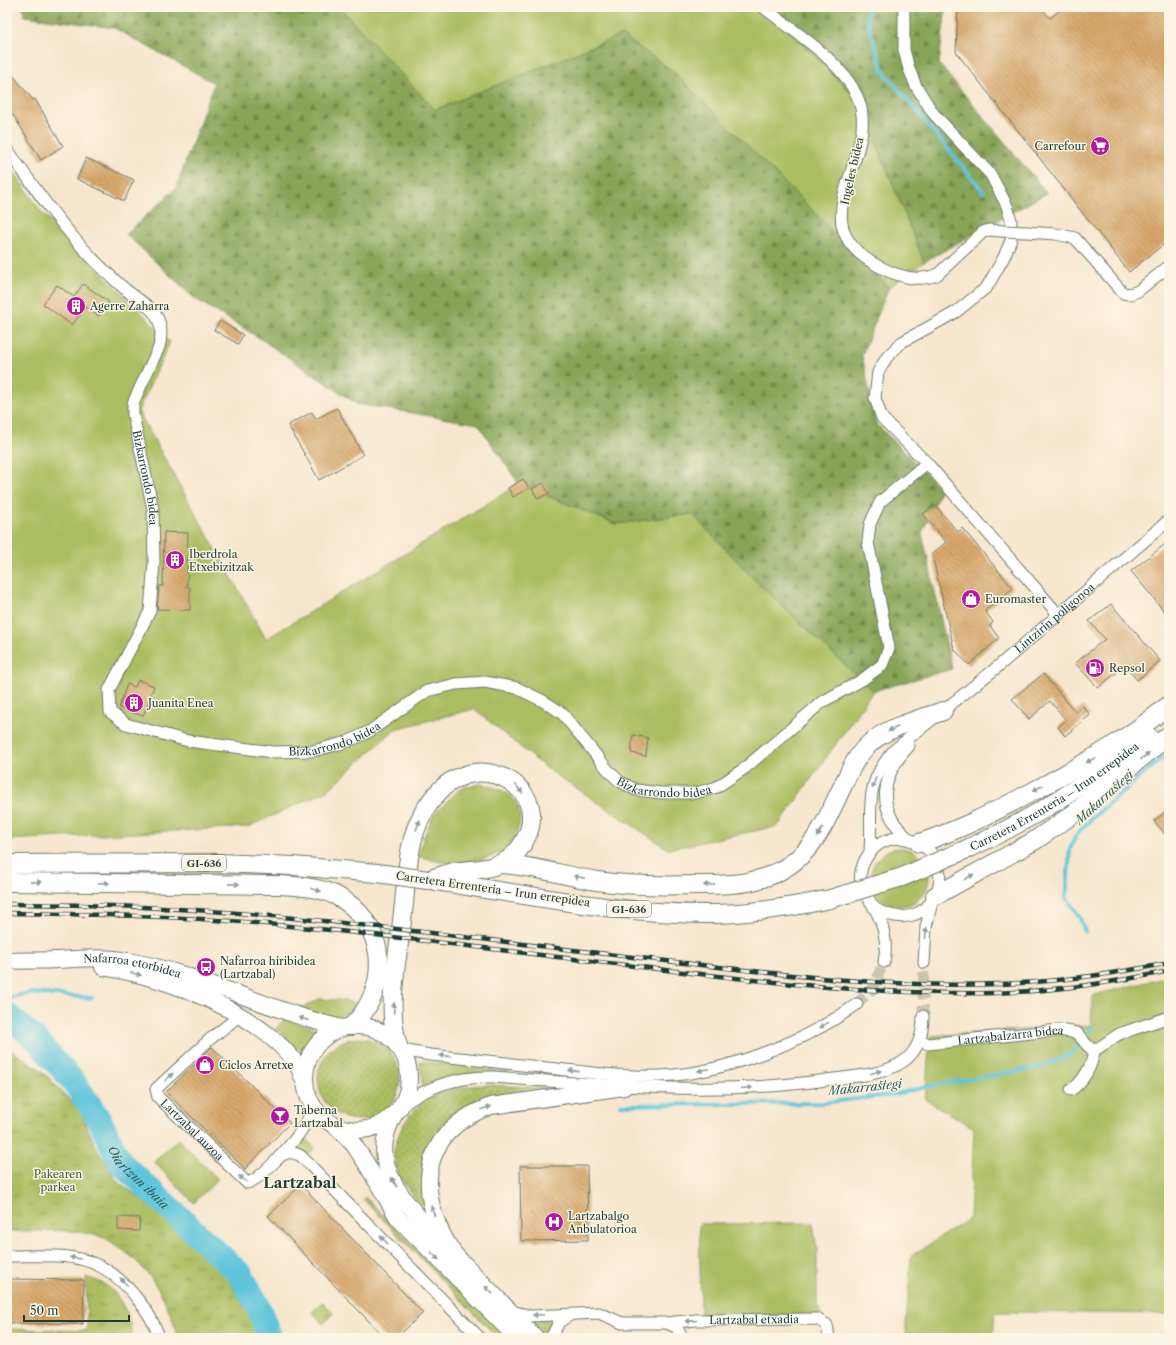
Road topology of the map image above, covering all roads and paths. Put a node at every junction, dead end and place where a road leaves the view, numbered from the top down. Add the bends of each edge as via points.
1 (763, 7) edge
2 (904, 7) edge
3 (7, 149) edge
4 (1169, 266) edge
5 (927, 463) junction
6 (1169, 520) edge
7 (1058, 614) junction
8 (1169, 705) edge
9 (940, 713) junction
10 (1169, 720) edge
11 (1169, 736) edge
12 (914, 841) junction
13 (870, 852) junction
14 (7, 864) edge
15 (499, 864) junction
16 (428, 880) junction
17 (7, 882) edge
18 (933, 899) junction
19 (874, 908) junction
20 (56, 960) junction
21 (7, 961) edge
22 (884, 962) tunnel mouth
23 (924, 963) tunnel mouth
24 (857, 1004) tunnel mouth
25 (239, 1016) junction
26 (923, 1016) tunnel mouth
27 (1169, 1017) edge
28 (347, 1027) junction
29 (920, 1040) junction
30 (399, 1048) junction
31 (1091, 1048) junction
32 (305, 1083) junction
33 (624, 1087) junction
34 (1071, 1090) dead end
35 (314, 1107) junction
36 (398, 1110) junction
37 (336, 1126) junction
38 (279, 1157) junction
39 (7, 1256) edge
40 (457, 1258) junction
41 (506, 1308) junction
42 (571, 1314) junction
43 (666, 1323) junction
44 (159, 1338) edge
45 (480, 1338) edge
46 (516, 1338) edge
47 (536, 1338) edge
48 (551, 1338) edge
49 (682, 1338) edge
50 (829, 1338) edge

1 - 4 street, Ingeles bidea, bridge via 826,57 857,96 861,109 861,130 845,190 842,216 844,233 851,247 868,262 896,275 928,278 937,275 983,232 989,230 1056,234 1075,238 1123,293 1138,291
2 - 5 street via 904,50 916,86 933,113 991,175 1002,192 1011,220 1011,240 987,287 956,312 902,342 887,357 878,372 875,398 882,418
3 - 5 street, Bizkarrondo bidea via 64,226 93,259 155,314 160,327 159,347 133,403 133,415 152,509 154,563 150,610 109,690 110,712 126,724 188,741 273,752 312,751 358,737 427,691 456,684 485,682 516,688 562,713 608,770 619,781 636,790 696,793 717,787 745,768 822,702 862,680 882,665 889,648 868,542 870,524 880,502
5 - 7 street
6 - 7 street, Lintzirin poligonoa
7 - 9 street, Lintzirin poligonoa
8 -> 12 main road via 1100,755 950,834
9 - 12 street, Lintzirin poligonoa via 899,756 886,784 886,805 889,815 894,824
9 -> 13 street, Lintzirin poligonoa via 894,750 877,775 869,806
9 -> 15 main road via 892,729 869,744 849,772 808,850 787,867 763,879 735,884 654,886 597,880 520,865
10 - 16 main road, Carretera Errenteria – Irun errepidea / GI-636, bridge via 1107,769 1042,812 902,877 830,899 768,910 717,914 666,912 619,908
18 -> 11 main road via 1034,841 1072,815
12 - 13 street via 899,838 888,840
12 - 18 street via 934,857 938,866 939,882
13 - 19 street via 861,870 861,881 863,891
14 - 16 main road, Carretera Errenteria – Irun errepidea / GI-636, bridge via 217,863 293,866
15 - 16 main road via 478,870 453,872
30 -> 15 main road via 393,1021 394,995 409,863 415,834 435,794 460,776 479,772 493,773 515,784 529,804 530,830 518,850
17 -> 28 main road via 278,885 307,887 334,895 351,905 364,918 372,932 379,963 378,983 371,1002 361,1017
18 - 19 street via 922,911 910,916 898,917
23 -> 18 street via 926,927
19 - 22 street via 884,928
20 - 21 main road, Nafarroa etorbidea
20 -> 25 main road, Nafarroa etorbidea via 119,970 164,982 200,996
28 -> 20 main road, Nafarroa etorbidea via 280,1011 167,969 127,960 93,957
24 -> 30 street via 824,1025 761,1053 730,1064 680,1075 619,1076 430,1055
25 - 32 main road, Nafarroa etorbidea via 279,1045 297,1064
38 -> 25 street, Lartzabal auzoa via 253,1182 247,1183 156,1094 156,1089
26 - 29 street
27 - 31 street via 1118,1034
28 - 30 main road via 362,1026 382,1033
28 - 32 main road via 326,1036 314,1049 307,1065
29 - 31 street, Lartzabalzarra bidea via 928,1044 1053,1030 1078,1033
33 -> 29 street via 738,1089 806,1084 873,1073 894,1066 904,1060
30 - 36 main road via 407,1063 409,1078 407,1092
31 - 34 street via 1093,1060 1085,1076
32 - 35 main road
33 - 36 street via 468,1077 428,1088
40 -> 33 main road via 440,1230 430,1204 428,1181 432,1160 451,1130 472,1113 491,1106
35 - 37 main road via 327,1121
35 - 38 street, Lartzabal auzoa via 304,1127
36 - 37 main road via 377,1126 367,1129 351,1130
40 -> 36 main road via 411,1207 388,1172 384,1147 387,1130
37 -> 46 main road via 354,1145 398,1218
45 -> 38 street via 300,1156 294,1152
44 -> 39 street via 156,1325 146,1310 112,1271 98,1264 68,1256
41 -> 40 main road
42 -> 41 street, Lartzabal etxadia via 524,1315
41 - 47 main road
42 - 43 street, Lartzabal etxadia via 598,1313 622,1323
42 - 48 street via 559,1322
43 - 49 street via 676,1327
50 -> 43 street, Lartzabal etxadia via 827,1325 818,1319 696,1320

